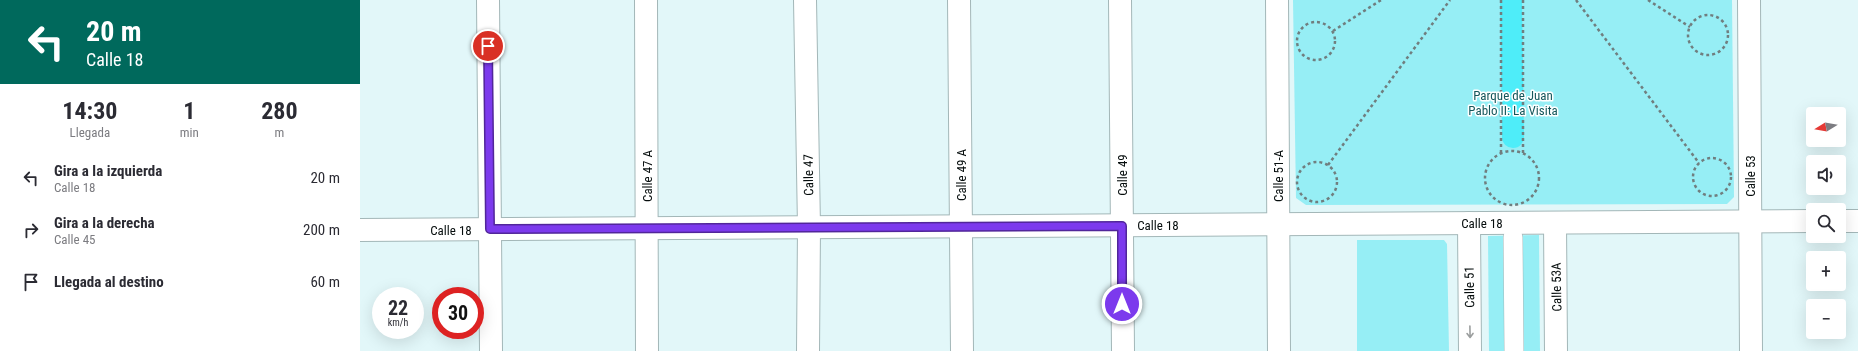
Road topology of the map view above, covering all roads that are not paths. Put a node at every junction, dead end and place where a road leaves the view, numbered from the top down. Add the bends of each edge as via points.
1 (488, 0) edge
2 (646, 0) edge
3 (805, 0) edge
4 (959, 0) edge
5 (1120, 0) edge
6 (1277, 0) edge
7 (1749, 0) edge
8 (1806, 221) edge
9 (1846, 221) edge
10 (1858, 221) edge
11 (1750, 222) junction
12 (1469, 223) junction
13 (1555, 223) junction
14 (1278, 224) junction
15 (1122, 226) junction
16 (961, 227) junction
17 (647, 228) junction
18 (809, 228) junction
19 (490, 229) junction
20 (360, 230) edge
21 (1513, 237) dead end
22 (490, 351) edge
23 (647, 351) edge
24 (808, 351) edge
25 (962, 351) edge
26 (1123, 351) edge
27 (1279, 351) edge
28 (1470, 351) edge
29 (1514, 351) edge
30 (1556, 351) edge
31 (1751, 351) edge

1 - 19 street
2 - 17 street, Calle 47 A
3 - 18 street, Calle 47
4 - 16 street, Calle 49 A
5 - 15 street, Calle 49
6 - 14 street, Calle 51-A
7 - 11 street, Calle 53
8 - 11 street, Calle 18
9 - 10 street
11 - 13 street, Calle 18
11 - 31 street, Calle 53
12 - 13 street, Calle 18
12 - 14 street, Calle 18
12 -> 28 street, Calle 51
13 - 30 street, Calle 53A
14 - 15 street, Calle 18
14 - 27 street, Calle 51-A
15 - 16 street, Calle 18
15 - 26 street, Calle 49
16 - 18 street, Calle 18
16 - 25 street, Calle 49 A
17 - 18 street, Calle 18
17 - 19 street, Calle 18
17 - 23 street, Calle 47 A
18 - 24 street, Calle 47
19 - 20 street, Calle 18
19 - 22 street
21 - 29 street

